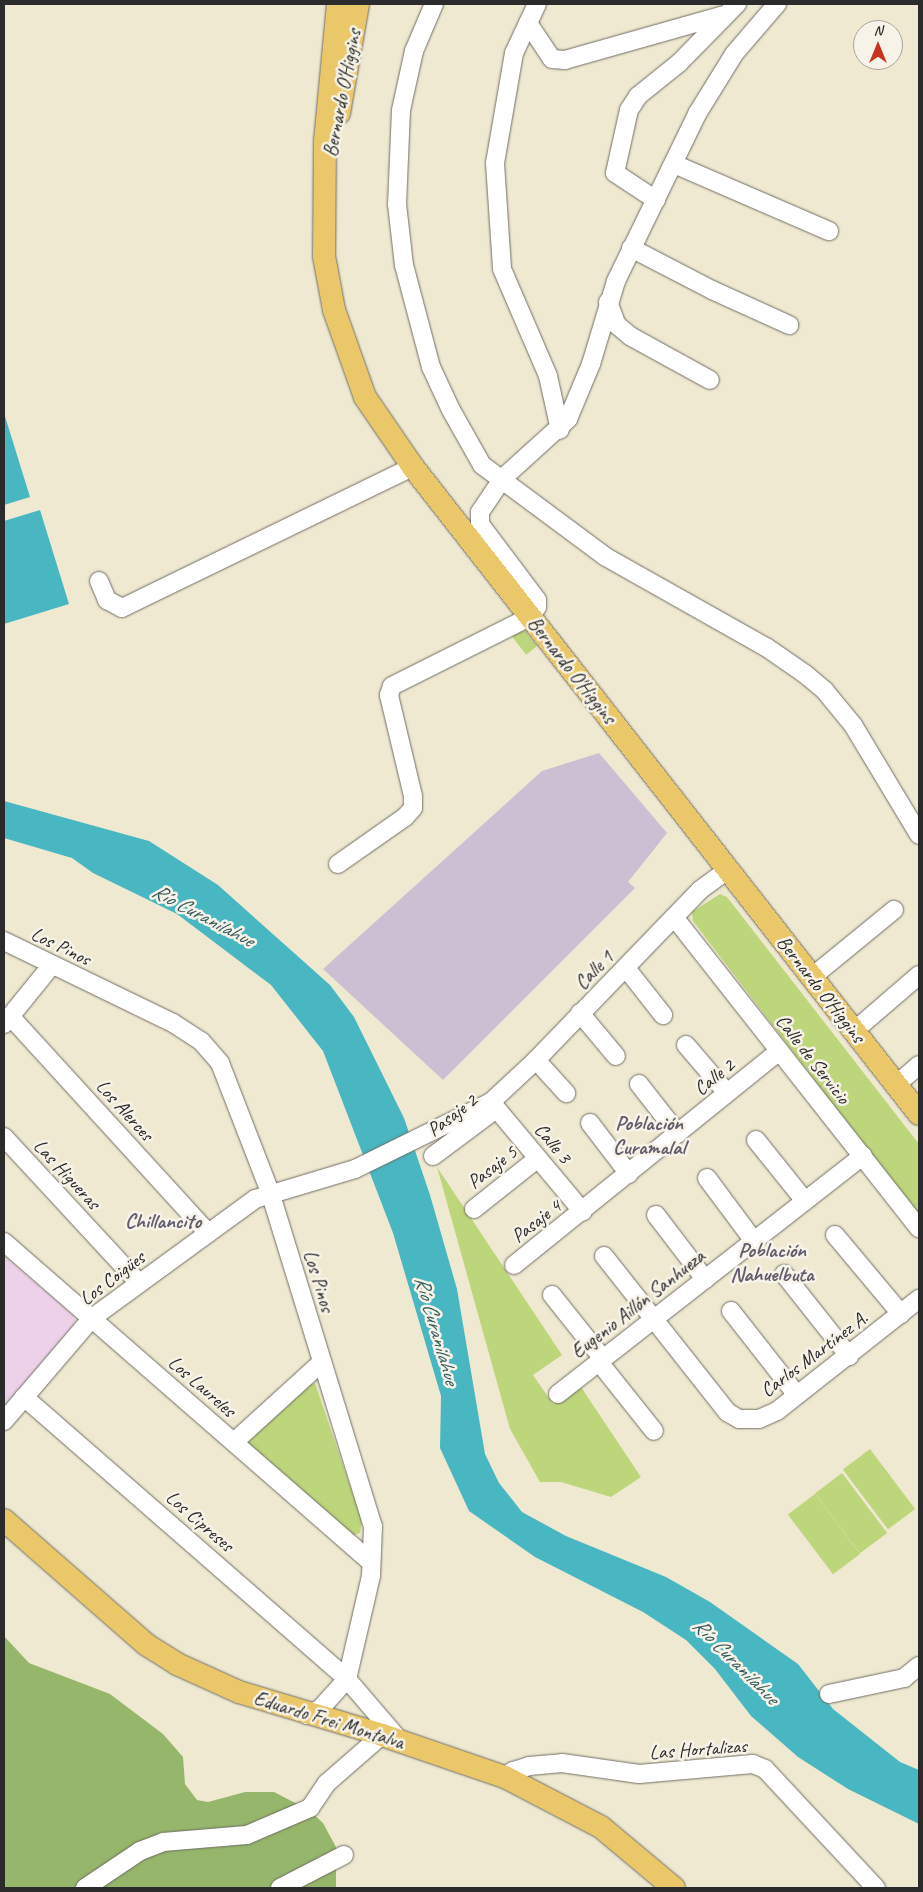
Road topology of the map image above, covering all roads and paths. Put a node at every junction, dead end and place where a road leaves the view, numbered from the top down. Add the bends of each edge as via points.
1 (338, 4) edge
2 (358, 4) edge
3 (434, 4) edge
4 (537, 4) edge
5 (777, 4) edge
6 (731, 9) edge
7 (528, 23) junction
8 (674, 164) junction
9 (324, 182) junction
10 (656, 200) junction
11 (829, 231) dead end
12 (631, 248) junction
13 (608, 302) junction
14 (789, 324) dead end
15 (710, 380) dead end
16 (560, 430) junction
17 (413, 467) junction
18 (503, 478) junction
19 (99, 582) dead end
20 (530, 617) junction
21 (919, 836) edge
22 (338, 864) dead end
23 (728, 870) junction
24 (894, 910) dead end
25 (674, 917) junction
26 (4, 941) edge
27 (51, 966) junction
28 (626, 968) junction
29 (919, 975) edge
30 (812, 977) junction
31 (580, 1013) junction
32 (663, 1015) dead end
33 (7, 1020) edge
34 (854, 1031) junction
35 (686, 1044) dead end
36 (779, 1051) junction
37 (616, 1056) dead end
38 (536, 1060) junction
39 (919, 1065) edge
40 (639, 1084) dead end
41 (896, 1085) junction
42 (566, 1093) dead end
43 (727, 1093) junction
44 (494, 1105) junction
45 (919, 1114) edge
46 (590, 1123) dead end
47 (678, 1134) junction
48 (4, 1138) edge
49 (756, 1140) dead end
50 (433, 1156) dead end
51 (863, 1156) junction
52 (538, 1159) junction
53 (629, 1174) junction
54 (707, 1178) dead end
55 (270, 1192) junction
56 (805, 1201) junction
57 (474, 1209) dead end
58 (583, 1212) junction
59 (656, 1215) dead end
60 (919, 1228) edge
61 (208, 1233) junction
62 (835, 1235) dead end
63 (754, 1241) junction
64 (4, 1242) edge
65 (604, 1256) dead end
66 (514, 1265) dead end
67 (784, 1274) dead end
68 (705, 1279) junction
69 (140, 1283) junction
70 (552, 1295) dead end
71 (919, 1299) edge
72 (732, 1311) dead end
73 (901, 1314) junction
74 (92, 1318) junction
75 (652, 1320) junction
76 (849, 1356) junction
77 (601, 1360) junction
78 (322, 1362) junction
79 (558, 1394) dead end
80 (796, 1394) junction
81 (24, 1397) junction
82 (4, 1421) edge
83 (654, 1431) dead end
84 (234, 1442) junction
85 (4, 1520) edge
86 (371, 1562) junction
87 (919, 1666) edge
88 (347, 1679) junction
89 (829, 1694) dead end
90 (307, 1715) junction
91 (392, 1739) junction
92 (505, 1777) junction
93 (344, 1854) dead end
94 (85, 1888) edge
95 (280, 1888) edge
96 (674, 1888) edge
97 (876, 1888) edge

1 - 9 main road, Bernardo O'Higgins via 329,79
2 - 9 main road, Bernardo O'Higgins via 334,146
3 - 18 street via 414,51 401,110 397,204 404,265 431,366 450,410 482,465
4 - 7 street
5 - 8 street via 734,54 697,114
6 - 7 street via 565,60 552,59
6 - 10 street via 691,52 638,96 628,110 615,173
7 - 16 street via 514,53 495,163 501,259 502,269 548,376
8 - 10 street
8 - 11 street
9 - 17 main road, Bernardo O'Higgins via 326,271 340,331 365,397
10 - 12 street
12 - 13 street
12 - 14 street via 712,290
13 - 15 street via 617,324 630,336
13 - 16 street via 581,394
16 - 18 street
17 - 19 street via 122,608 107,600
17 - 20 main road, Bernardo O'Higgins
18 - 20 street via 481,509 479,521 537,600 537,607
18 - 21 street via 600,553 766,647 825,691 853,725
20 - 22 street via 392,686 389,696 413,796 413,808
20 - 23 main road, Bernardo O'Higgins
23 - 25 street, Calle 1 via 700,890
23 - 30 main road, Bernardo O'Higgins
24 - 30 street
25 - 28 street, Calle 1
25 - 36 street, Calle de Servicio
26 - 27 street, Los Pinos
27 - 33 street
27 - 55 street, Los Pinos via 173,1023 201,1041 220,1063
28 - 31 street, Calle 1
28 - 32 street
29 - 34 street
30 - 34 main road, Bernardo O'Higgins
31 - 37 street
31 - 38 street, Calle 1
33 - 61 street, Los Alerces
34 - 41 main road, Bernardo O'Higgins
35 - 43 street
36 - 43 street, Calle 2
36 - 51 street, Calle de Servicio
38 - 42 street
38 - 44 street, Calle 1
39 - 41 street
40 - 47 street
41 - 45 main road, Bernardo O'Higgins
43 - 47 street, Calle 2
44 - 50 street, Pasaje 2
44 - 52 street, Calle 3
44 - 55 street, Los Coigües via 354,1168
46 - 53 street
47 - 53 street, Calle 2
48 - 69 street, Las Higueras
49 - 56 street
51 - 56 street, Eugenio Aillón Sanhueza
51 - 60 street, Calle de Servicio
52 - 57 street, Pasaje 5
52 - 58 street, Calle 3
53 - 58 street, Calle 2
54 - 63 street
55 - 61 street, Los Coigües
55 - 78 street, Los Pinos
56 - 63 street, Eugenio Aillón Sanhueza
58 - 66 street, Pasaje 4
59 - 68 street
61 - 69 street, Los Coigües
62 - 73 street
63 - 68 street, Eugenio Aillón Sanhueza
64 - 74 street, Los Laureles
65 - 75 street
67 - 76 street
68 - 75 street, Eugenio Aillón Sanhueza
69 - 74 street, Los Coigües
70 - 77 street
71 - 73 street, Carlos Martínez A.
72 - 80 street
73 - 76 street, Carlos Martínez A.
74 - 81 street, Los Coigües
74 - 84 street, Los Laureles
75 - 77 street, Eugenio Aillón Sanhueza
75 - 80 street, Carlos Martínez A. via 727,1412 745,1419 766,1417
76 - 80 street, Carlos Martínez A.
77 - 79 street, Eugenio Aillón Sanhueza
77 - 83 street
78 - 84 street
78 - 86 street, Los Pinos via 373,1526
81 - 82 street, Los Coigües
81 - 88 street, Los Cipreses
84 - 86 street, Los Laureles
85 - 90 main road, Eduardo Frei Montalva via 162,1655 219,1686
86 - 88 street, Los Pinos
87 - 89 street via 904,1678
88 - 90 street via 320,1709
88 - 91 street
90 - 91 main road, Eduardo Frei Montalva
91 - 92 main road, Eduardo Frei Montalva
91 - 94 street via 328,1783 310,1808 247,1835 163,1842 140,1851
92 - 96 main road, Eduardo Frei Montalva via 601,1827
92 - 97 street, Las Hortalizas via 512,1771 530,1766 562,1763 639,1774 753,1764 765,1769
93 - 95 street

